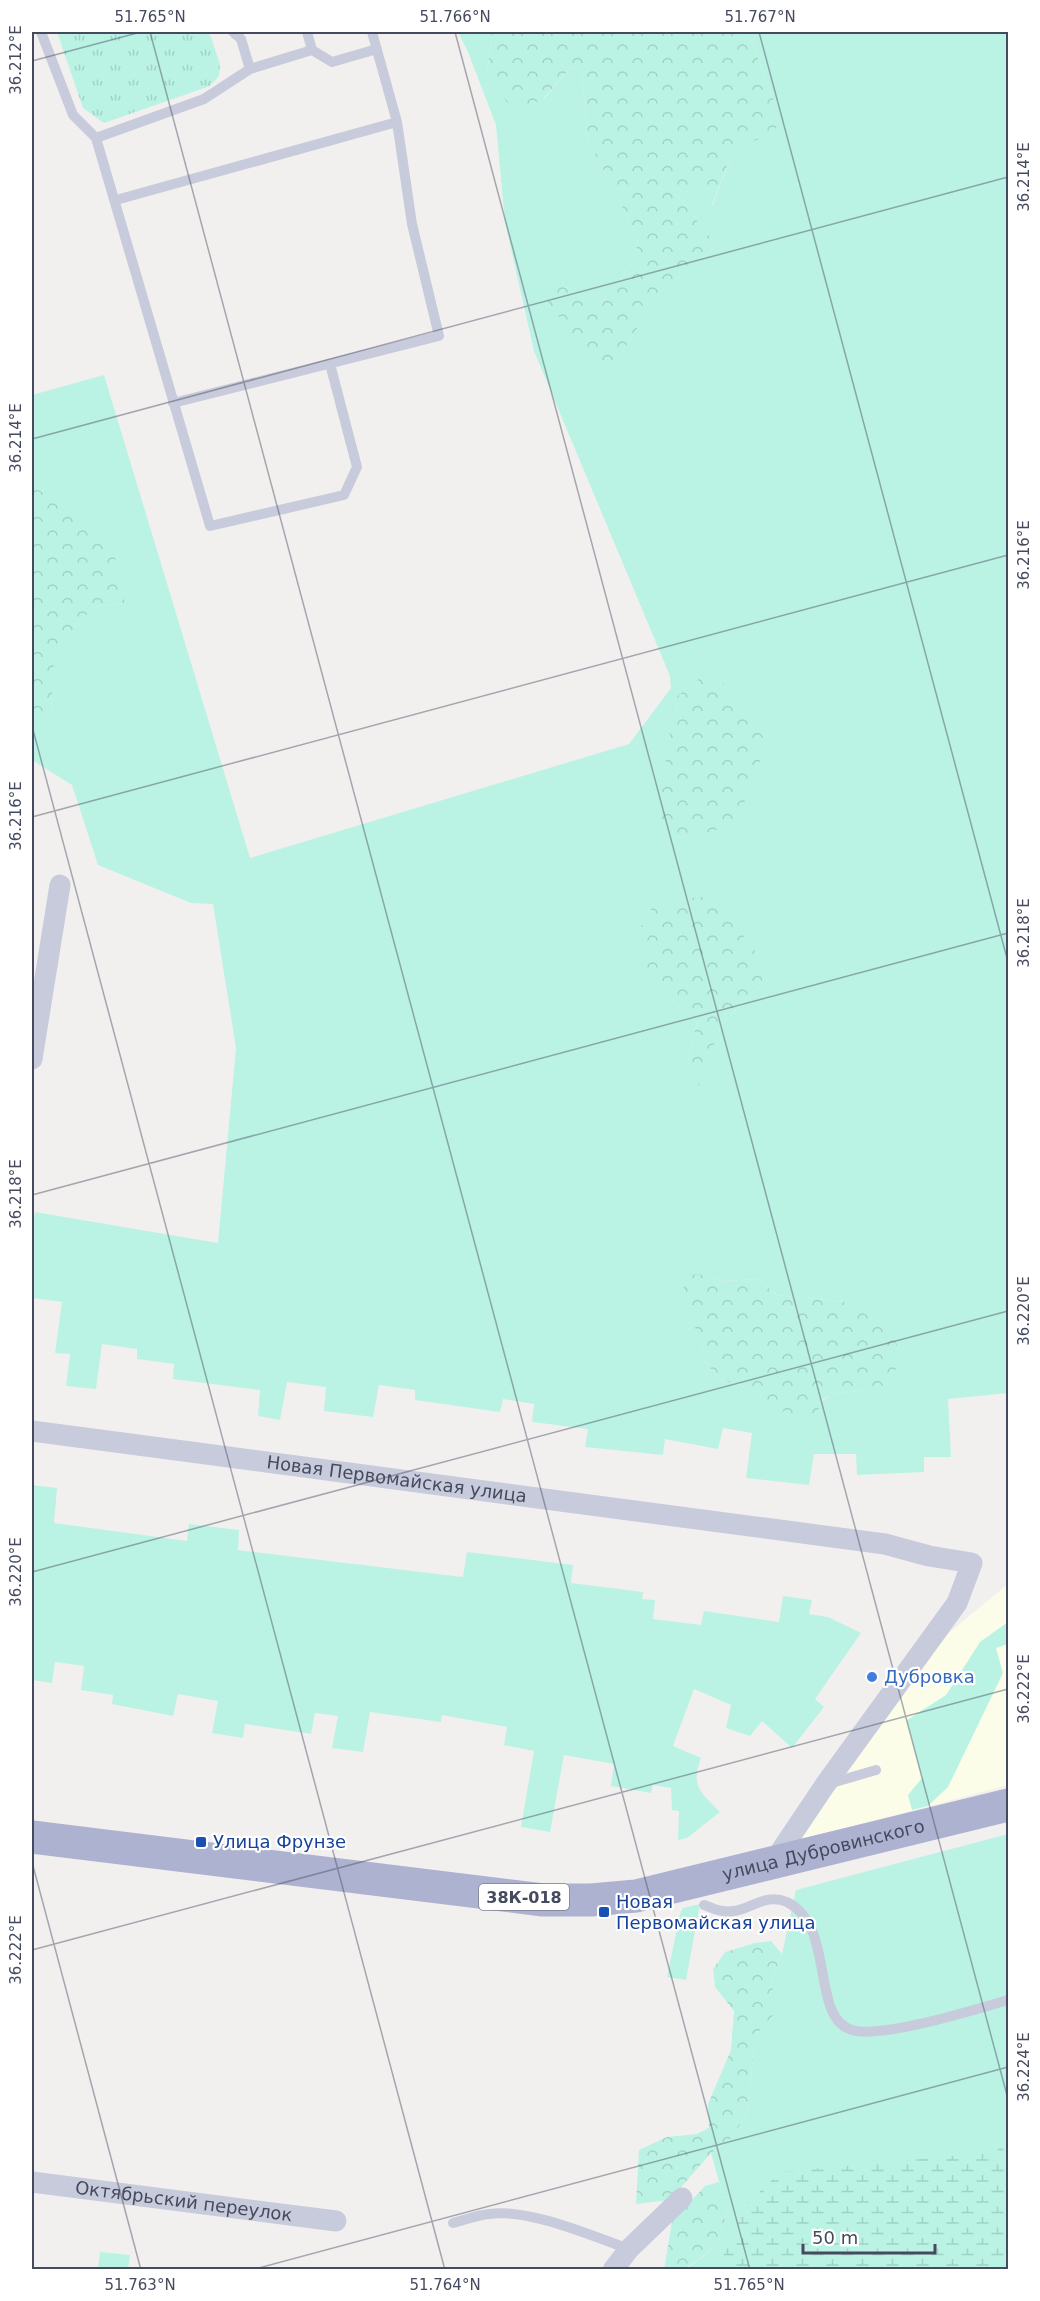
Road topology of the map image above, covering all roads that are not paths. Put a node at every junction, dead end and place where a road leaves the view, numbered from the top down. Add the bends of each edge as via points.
1 (41, 32) edge
2 (233, 32) edge
3 (307, 32) edge
4 (372, 32) edge
5 (377, 49) junction
6 (312, 50) junction
7 (250, 69) junction
8 (397, 122) junction
9 (96, 138) junction
10 (116, 200) junction
11 (330, 364) junction
12 (173, 403) junction
13 (60, 885) dead end
14 (32, 1059) edge
15 (32, 1431) edge
16 (876, 1770) dead end
17 (825, 1785) junction
18 (1008, 1804) edge
19 (32, 1837) edge
20 (772, 1864) junction
21 (704, 1905) dead end
22 (1008, 2000) edge
23 (32, 2182) edge
24 (682, 2198) dead end
25 (336, 2221) dead end
26 (453, 2223) dead end
27 (629, 2249) junction
28 (613, 2270) edge

1 - 9 lane via 73,115
2 - 7 lane via 241,39
3 - 6 lane
4 - 5 lane
5 - 6 lane via 332,62
5 - 8 lane
6 - 7 lane
7 - 9 lane via 204,99
8 - 10 lane
8 - 11 lane via 412,224 439,336
9 - 10 lane
10 - 12 lane
11 - 12 lane
11 - 12 lane via 357,467 344,495 210,526
13 - 14 street
15 - 17 street, Новая Первомайская улица via 885,1544 972,1563 957,1602
16 - 17 lane
17 - 20 street
18 - 20 main road, улица Дубровинского / 38К-018
19 - 20 main road, улица Дубровинского / 38К-018 via 543,1900 636,1896
21 - 22 lane via 722,1912 736,1911 760,1900 773,1899 799,1911 811,1929 822,1959 833,2016 854,2031 882,2030
23 - 25 street, Октябрьский переулок
24 - 27 street
26 - 27 lane via 490,2213 518,2215
27 - 28 street

